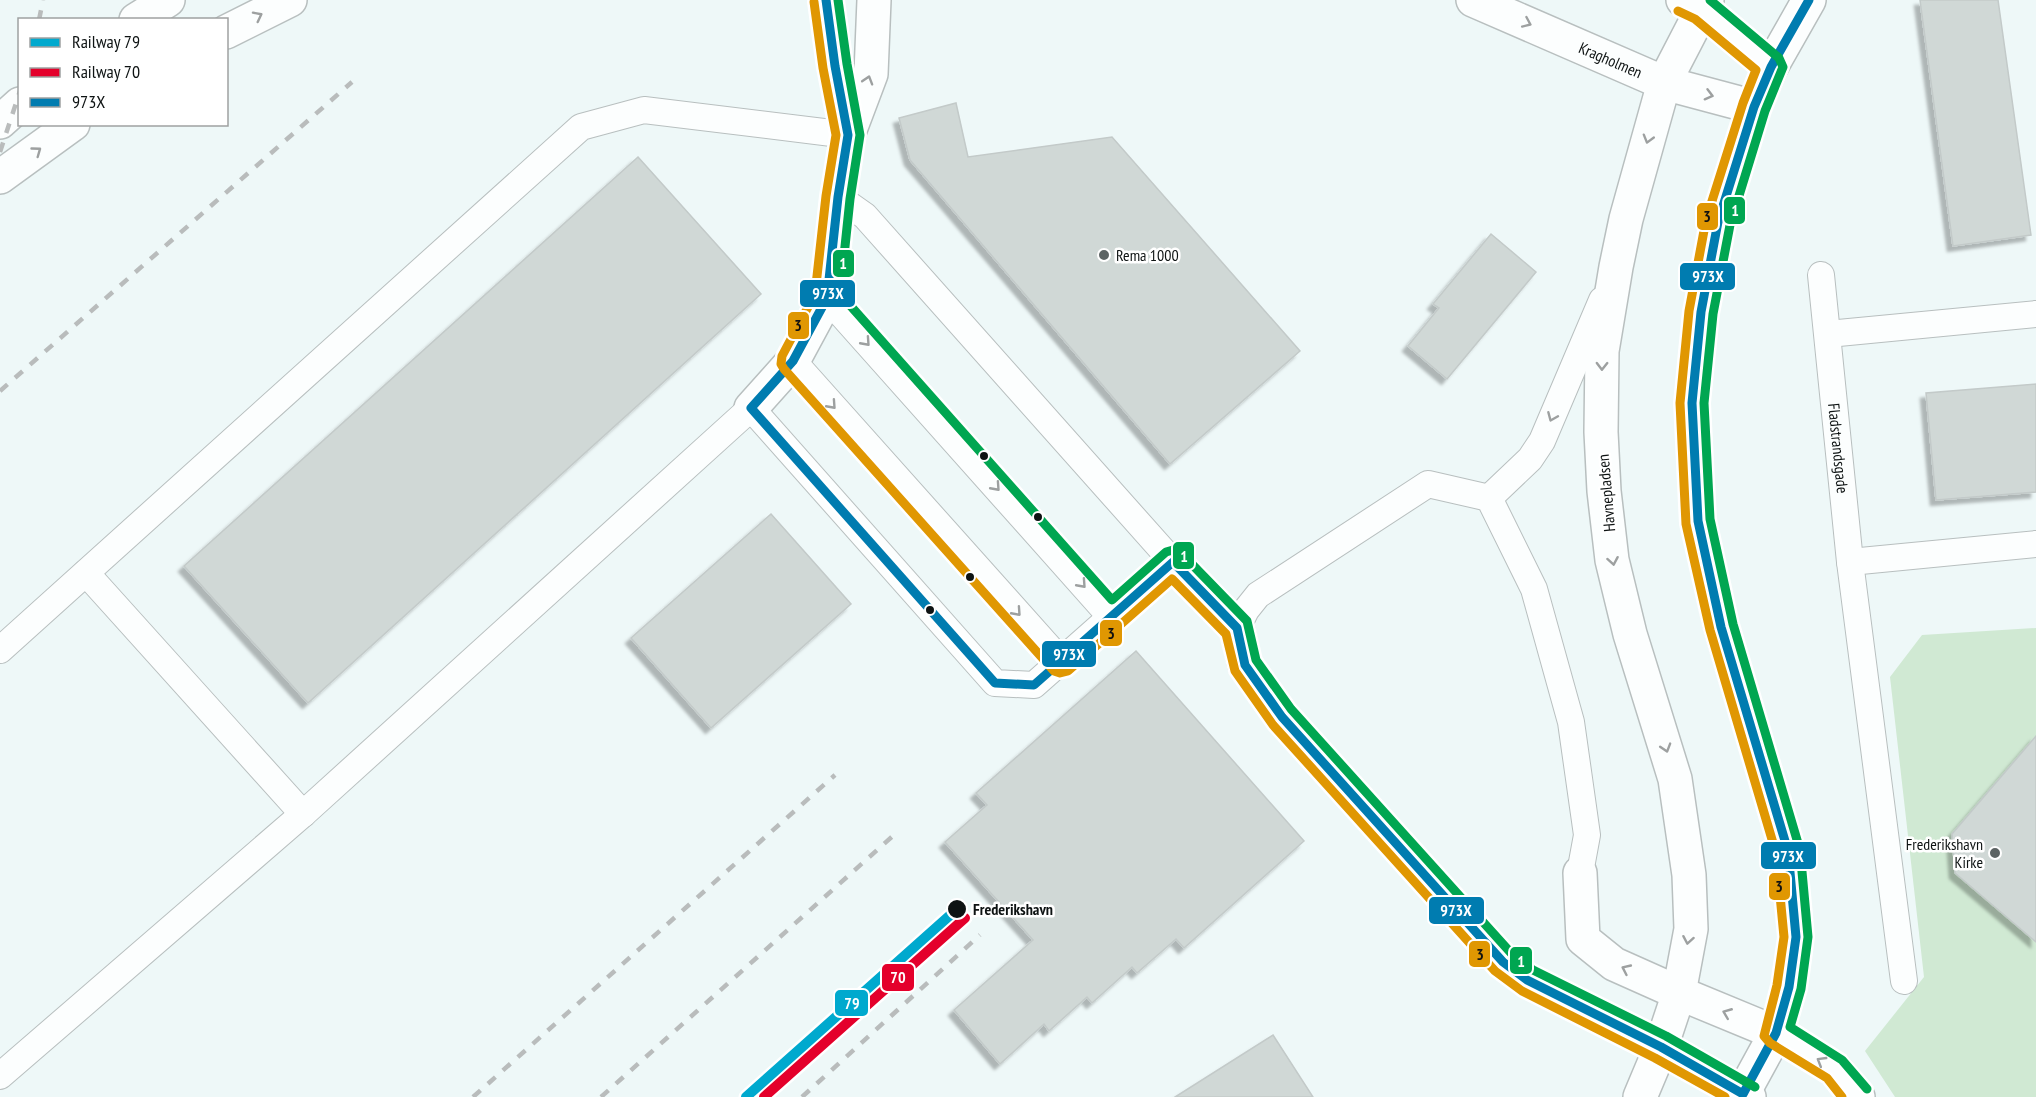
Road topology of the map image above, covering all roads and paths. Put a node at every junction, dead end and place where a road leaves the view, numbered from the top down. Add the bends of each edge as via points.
1 (168, 0) edge
2 (290, 0) edge
3 (826, 0) edge
4 (873, 0) edge
5 (1473, 0) edge
6 (1809, 0) edge
7 (1697, 3) edge
8 (139, 18) edge
9 (228, 31) edge
10 (1771, 68) junction
11 (1664, 82) junction
12 (18, 106) edge
13 (1754, 107) junction
14 (0, 122) edge
15 (70, 126) edge
16 (848, 135) junction
17 (0, 177) edge
18 (838, 197) junction
19 (1616, 267) junction
20 (1821, 275) dead end
21 (827, 298) junction
22 (2036, 314) edge
23 (1828, 334) junction
24 (794, 361) junction
25 (750, 408) junction
26 (1489, 498) junction
27 (2036, 544) edge
28 (1173, 562) junction
29 (1850, 562) junction
30 (86, 573) junction
31 (1111, 617) junction
32 (1237, 628) junction
33 (0, 650) edge
34 (1061, 661) junction
35 (303, 814) junction
36 (1581, 873) joint
37 (1904, 981) dead end
38 (1679, 993) junction
39 (1776, 1033) junction
40 (1661, 1047) junction
41 (0, 1076) edge
42 (1744, 1096) edge
43 (1640, 1097) edge
44 (1858, 1097) edge

1 - 8 street
9 -> 2 street
3 - 16 street
16 -> 4 street via 871,74
5 -> 11 street, Kragholmen
6 - 10 street
7 - 10 street
7 - 11 street, Havnepladsen
10 - 13 street
11 -> 13 street, Kragholmen
11 -> 19 street, Havnepladsen
12 - 14 street
13 - 39 street via 1718,222 1701,312 1692,403 1698,521 1720,627 1788,851 1796,937 1789,987
17 -> 15 street
16 - 18 street
16 - 30 lane via 645,110 581,127
18 - 21 street
18 - 28 lane via 865,216
19 -> 26 lane via 1542,441 1530,459
19 -> 38 street, Havnepladsen via 1602,351 1604,491 1612,560 1630,634 1677,790 1689,875 1690,929
20 - 23 lane, Fladstrandsgade
21 - 24 street
21 -> 31 lane
22 - 23 lane
23 - 29 lane, Fladstrandsgade
24 - 25 street
24 -> 34 lane
25 - 34 lane via 995,683 1034,685
25 - 35 lane
26 - 32 lane via 1428,484 1258,595
26 - 36 lane via 1534,589 1571,722 1587,835
27 - 29 lane
28 - 31 lane
28 - 32 lane
29 - 37 lane, Fladstrandsgade
30 - 33 lane
30 - 35 lane
31 - 34 lane
32 - 40 street via 1245,665 1282,717 1503,962 1527,980
35 - 41 lane
38 -> 36 street via 1614,964 1583,939
39 -> 38 street
38 - 40 street, Havnepladsen
39 - 42 street
44 -> 39 street via 1835,1069
40 - 42 street
40 - 43 street, Havnepladsen

